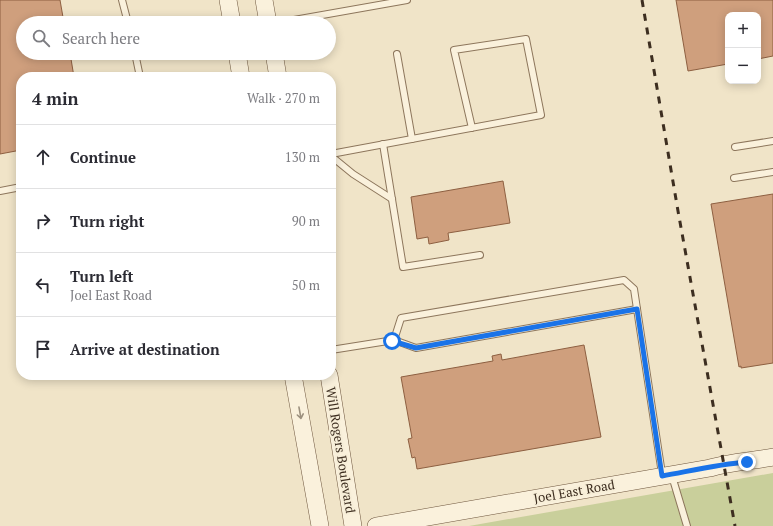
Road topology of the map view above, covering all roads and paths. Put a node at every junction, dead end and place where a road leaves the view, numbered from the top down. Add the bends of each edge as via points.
1 (122, 0) edge
2 (228, 0) edge
3 (264, 0) edge
4 (407, 0) edge
5 (126, 16) edge
6 (231, 16) edge
7 (267, 16) edge
8 (317, 16) edge
9 (397, 54) dead end
10 (136, 60) edge
11 (238, 60) edge
12 (275, 60) edge
13 (139, 72) edge
14 (240, 72) edge
15 (277, 72) edge
16 (472, 128) junction
17 (412, 139) junction
18 (773, 141) edge
19 (383, 144) junction
20 (735, 147) dead end
21 (336, 154) edge
22 (336, 159) edge
23 (773, 172) edge
24 (734, 178) dead end
25 (16, 188) edge
26 (0, 191) edge
27 (392, 199) junction
28 (480, 255) dead end
29 (637, 309) junction
30 (394, 340) junction
31 (336, 349) edge
32 (294, 380) edge
33 (330, 380) edge
34 (773, 457) edge
35 (667, 475) junction
36 (320, 526) edge
37 (353, 526) edge
38 (376, 526) edge
39 (687, 526) edge

1 - 5 lane
2 - 6 main road
3 - 7 main road
4 - 8 lane
9 - 17 lane
10 - 13 lane
11 - 14 main road
12 - 15 main road
16 - 16 lane via 541,115 526,38 454,50
16 - 17 lane
17 - 19 lane
18 - 20 lane
19 - 21 lane
19 - 27 lane
22 - 27 lane via 353,174
23 - 24 lane
25 - 26 lane
27 - 28 lane via 404,267
29 - 30 lane via 416,348
29 - 30 lane via 634,289 624,280 401,318
29 - 35 lane
30 - 31 lane
32 -> 36 main road
33 - 37 main road, Will Rogers Boulevard
34 - 35 main road, Joel East Road via 724,463 710,468
35 - 38 main road, Joel East Road
35 - 39 lane

